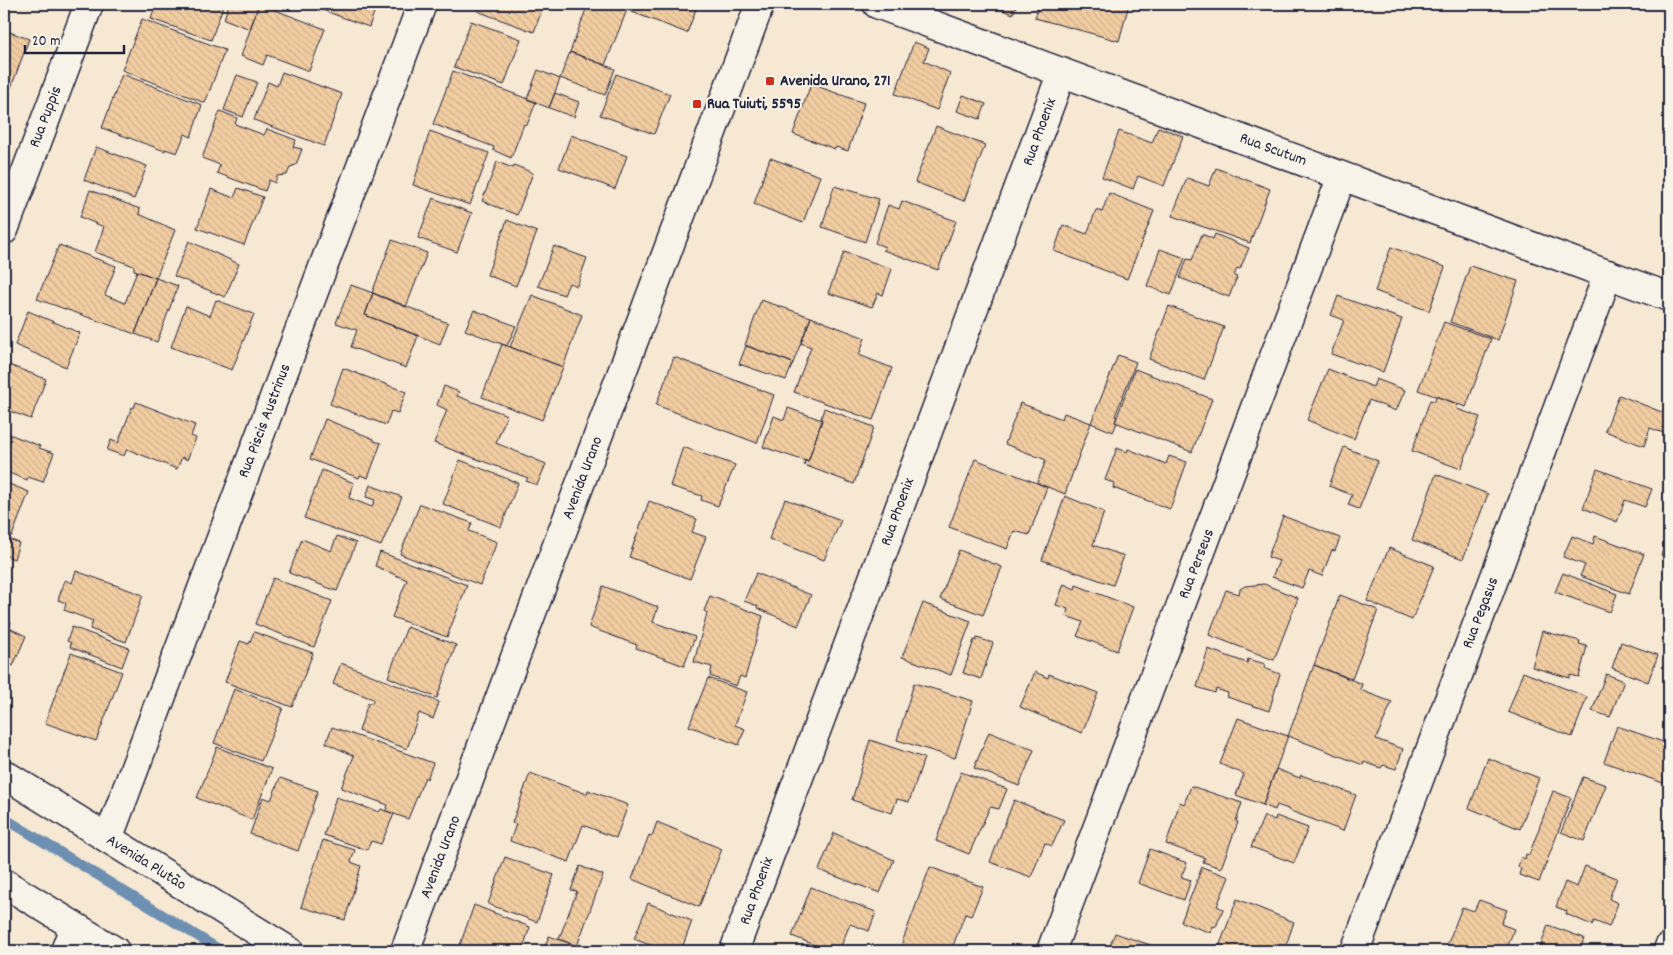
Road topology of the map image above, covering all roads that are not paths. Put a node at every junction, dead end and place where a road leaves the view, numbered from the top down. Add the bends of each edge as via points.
1 (89, 4) edge
2 (422, 4) edge
3 (760, 4) edge
4 (877, 4) edge
5 (1062, 72) junction
6 (1342, 176) junction
7 (4, 230) edge
8 (1608, 274) junction
9 (1669, 297) edge
10 (4, 774) edge
11 (108, 839) junction
12 (4, 884) edge
13 (70, 939) edge
14 (1669, 947) edge
15 (115, 951) edge
16 (289, 951) edge
17 (405, 951) edge
18 (734, 951) edge
19 (1051, 951) edge
20 (1355, 951) edge
21 (1668, 951) edge

1 - 7 street, Rua Puppis
2 - 11 street, Rua Piscis Austrinus
3 - 17 street, Avenida Urano
4 - 5 street, Rua Scutum
5 - 6 street, Rua Scutum
5 - 18 street, Rua Phoenix
6 - 8 street, Rua Scutum
6 - 19 street, Rua Perseus
8 - 9 street, Rua Scutum
8 - 20 street, Rua Pegasus
10 - 11 street, Avenida Plutão
11 - 16 street, Avenida Plutão
12 - 13 street
13 - 15 street
14 - 21 street

